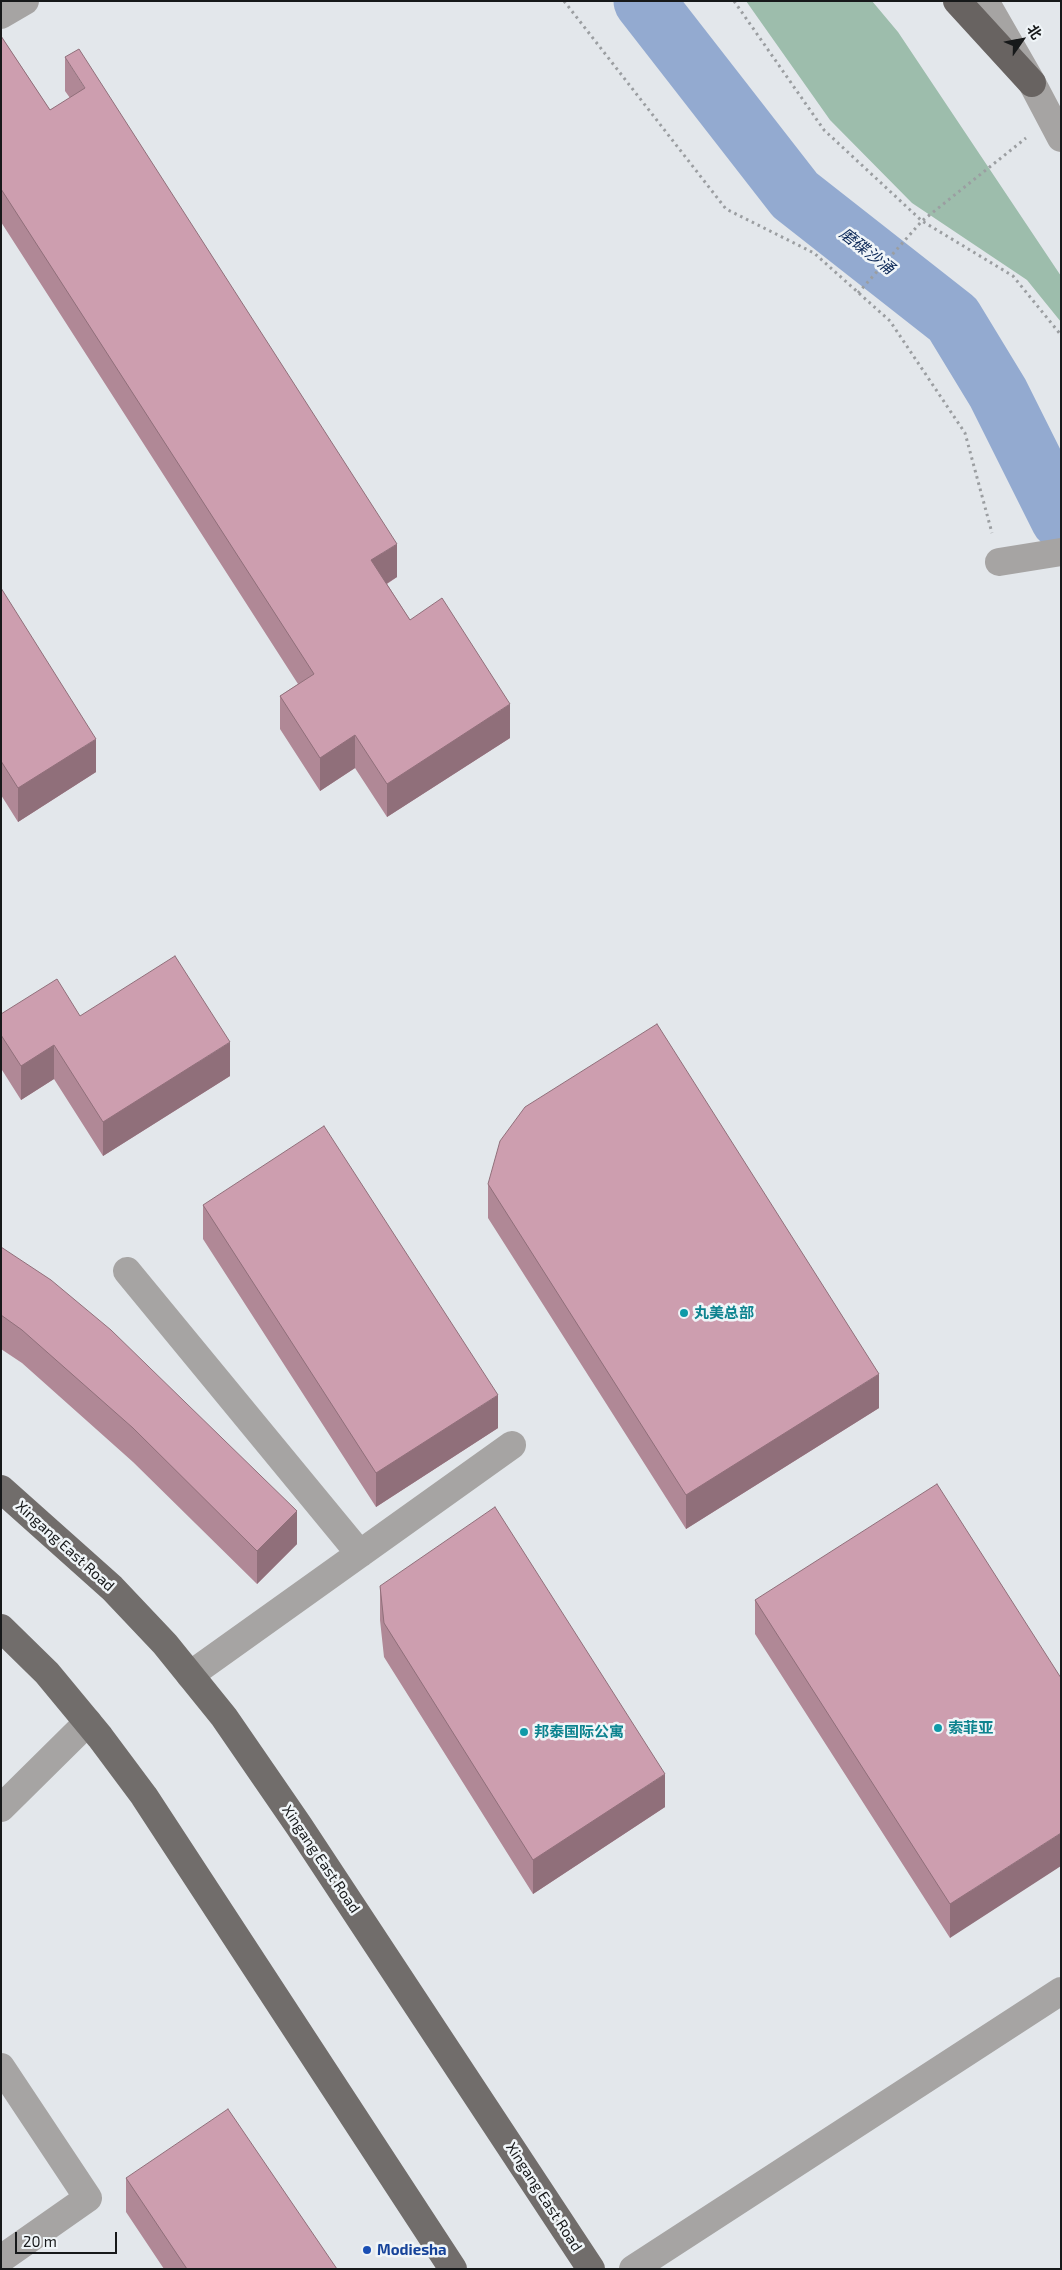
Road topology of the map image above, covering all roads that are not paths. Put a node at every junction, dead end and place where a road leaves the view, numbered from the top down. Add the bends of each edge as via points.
1 (24, 1) edge
2 (957, 1) edge
3 (985, 1) edge
4 (1, 16) edge
5 (1032, 83) junction
6 (1056, 128) edge
7 (1061, 552) edge
8 (999, 562) road end
9 (127, 1271) dead end
10 (512, 1445) dead end
11 (1, 1489) edge
12 (360, 1554) junction
13 (1, 1628) edge
14 (190, 1675) junction
15 (88, 1722) junction
16 (1, 1808) edge
17 (1061, 1991) edge
18 (1, 2067) edge
19 (1, 2260) edge
20 (453, 2269) edge
21 (591, 2269) edge
22 (633, 2269) edge

1 - 4 street
2 - 5 highway
3 - 5 street
5 - 6 street
7 - 8 street
9 - 12 street
10 - 12 street
11 - 14 main road, Xingang East Road via 112,1588
12 - 14 street
13 - 15 main road via 47,1673
14 - 21 main road, Xingang East Road via 224,1716 289,1811
15 - 16 street
15 - 20 main road via 170,1834
17 - 22 street
18 - 19 street via 88,2198

